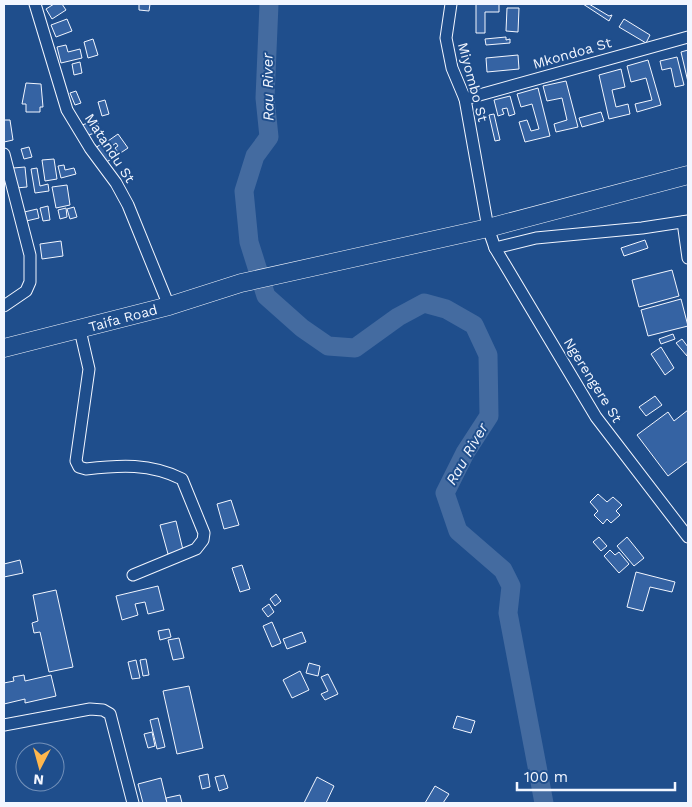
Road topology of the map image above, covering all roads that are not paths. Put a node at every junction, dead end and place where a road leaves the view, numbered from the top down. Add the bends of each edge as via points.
1 (35, 4) edge
2 (452, 4) edge
3 (688, 37) edge
4 (465, 99) junction
5 (4, 154) edge
6 (688, 175) edge
7 (686, 222) edge
8 (488, 228) junction
9 (495, 248) junction
10 (688, 258) edge
11 (4, 306) edge
12 (169, 306) junction
13 (80, 330) junction
14 (4, 348) edge
15 (686, 531) edge
16 (133, 575) dead end
17 (4, 725) edge
18 (133, 803) edge

1 - 12 street, Matandu St via 67,110 128,205
2 - 4 street, Miyombo St via 446,38 452,68
3 - 4 street, Mkondoa St
4 - 8 street, Miyombo St
5 - 11 street via 30,255 31,271 26,291
6 - 8 highway, Taifa Road
7 - 9 street via 536,238
7 - 10 street
8 - 9 street, Ngerengere St
8 - 12 highway, Taifa Road via 241,283
9 - 15 street, Ngerengere St via 596,417
12 - 13 highway, Taifa Road
13 - 14 highway, Taifa Road
13 - 16 street via 89,369 76,461 79,467 137,465 164,470 182,479 204,534 196,549
17 - 18 street via 90,709 110,714

